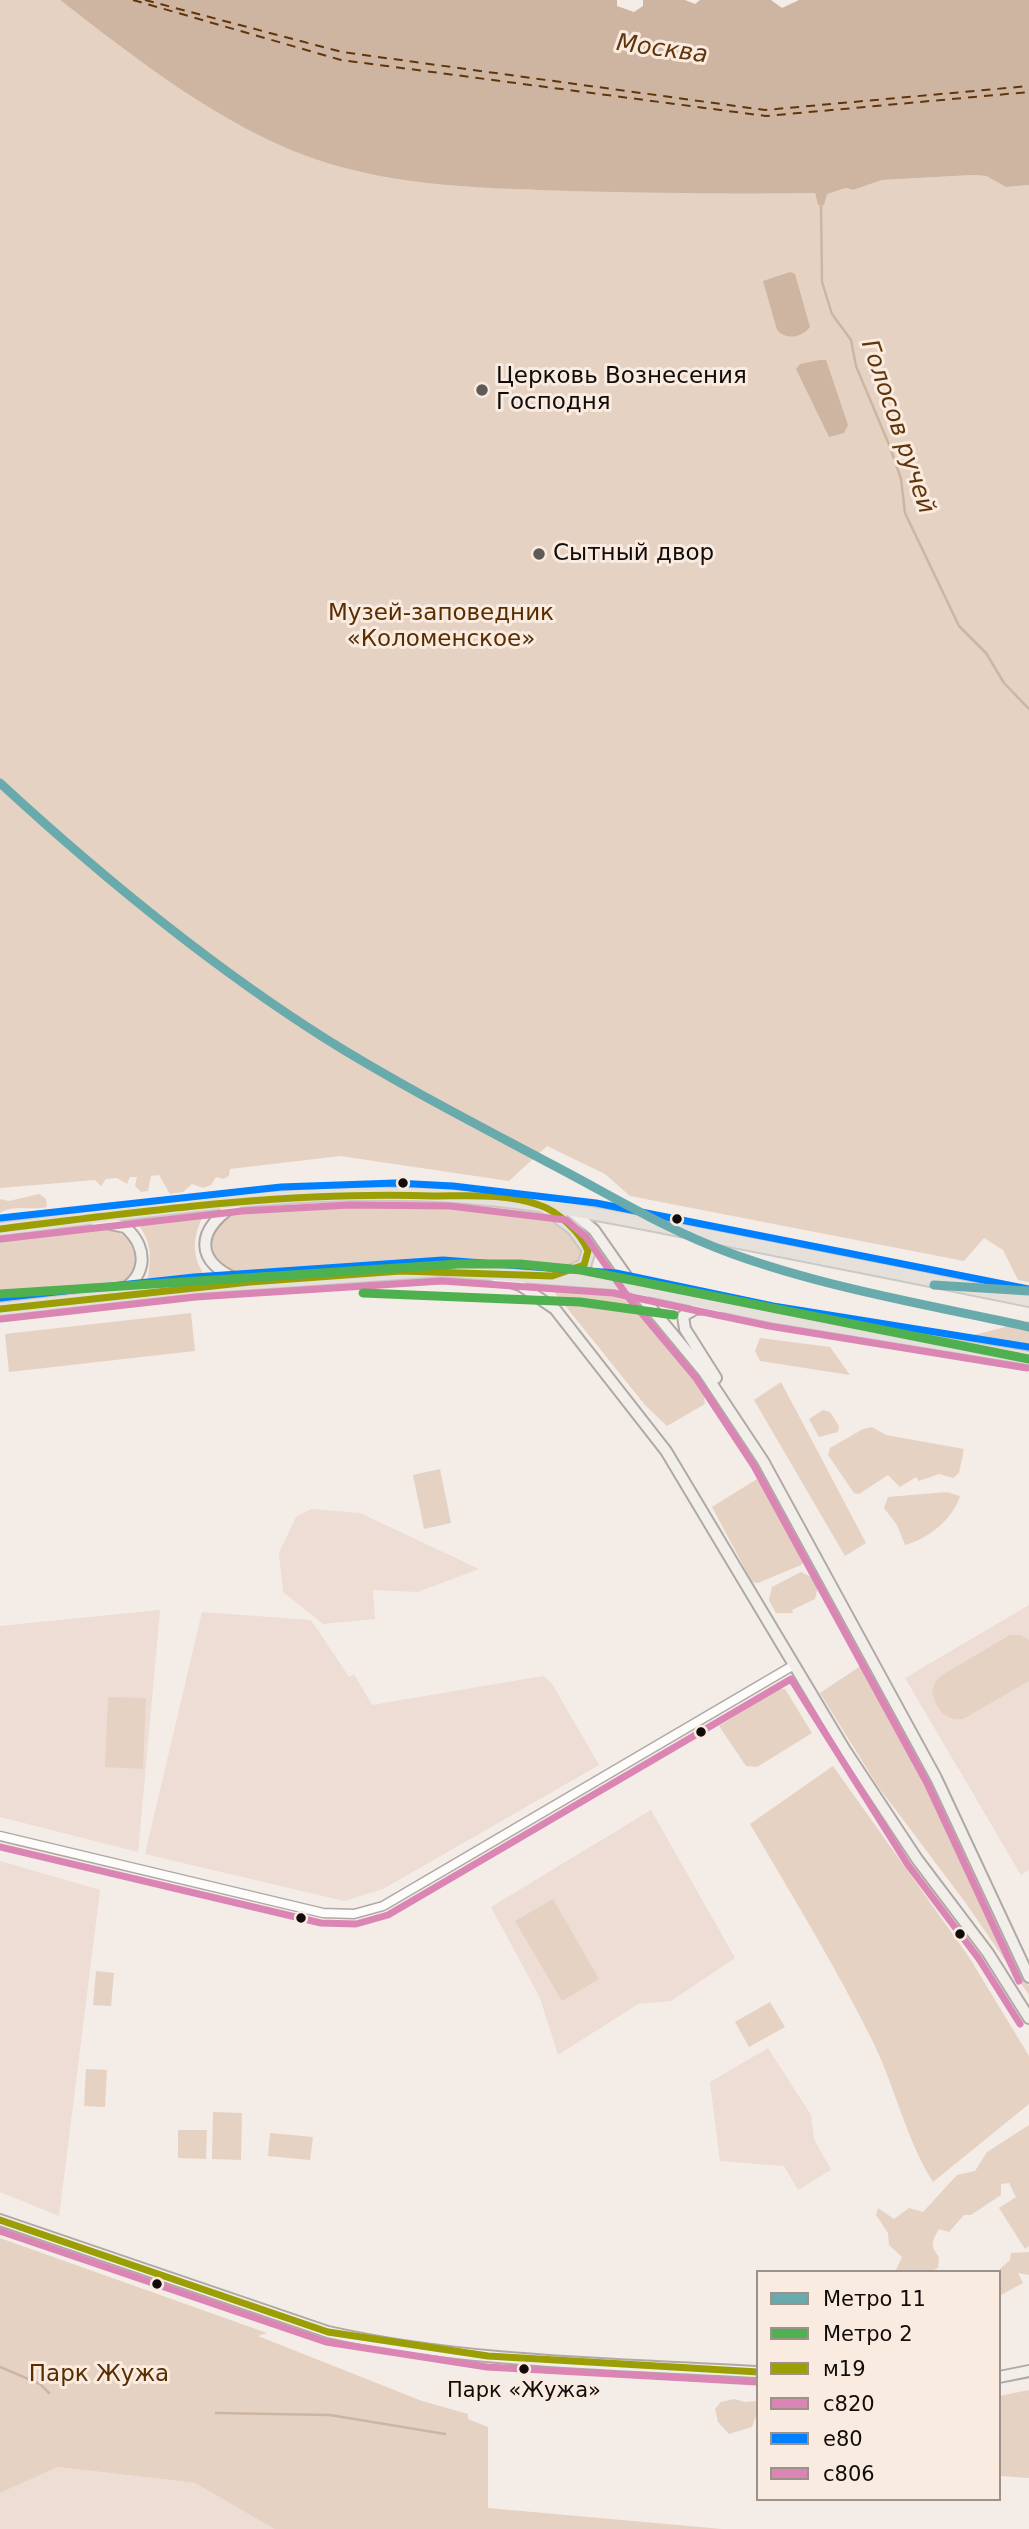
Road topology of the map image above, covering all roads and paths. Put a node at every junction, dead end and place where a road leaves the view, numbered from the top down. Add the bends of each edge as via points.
1 (241, 1201) junction
2 (541, 1205) junction
3 (570, 1210) junction
4 (84, 1219) junction
5 (0, 1229) edge
6 (482, 1272) junction
7 (551, 1277) junction
8 (249, 1284) junction
9 (636, 1290) junction
10 (101, 1297) junction
11 (1029, 1300) edge
12 (720, 1307) junction
13 (0, 1309) edge
14 (1029, 1358) edge
15 (715, 1388) junction
16 (794, 1665) junction
17 (0, 1836) edge
18 (1029, 1977) edge
19 (1028, 2015) edge
20 (0, 2220) edge
21 (1029, 2371) edge
22 (756, 2372) edge
23 (1001, 2376) edge

1 - 2 main road via 362,1194
1 - 4 main road
1 - 8 main road via 212,1222 207,1252 221,1273
2 - 3 main road
2 - 7 main road via 574,1229 589,1251 579,1270
3 - 9 main road via 594,1230
3 - 11 main road
4 - 5 main road
4 - 10 main road via 121,1224 141,1247 142,1266 134,1281
6 - 7 main road
6 - 8 main road via 400,1272
6 - 16 main road via 520,1285 555,1309 666,1451
7 - 9 main road via 614,1283
8 - 10 main road
9 - 12 main road
9 - 15 main road
10 - 13 main road
12 - 14 main road
12 - 15 main road via 695,1309 683,1316 685,1329 716,1377
15 - 18 main road via 763,1461 936,1778
16 - 17 street via 383,1906 354,1914 323,1913
16 - 19 main road via 917,1860 988,1953
20 - 22 main road via 328,2332 371,2342 505,2356
21 - 23 main road

